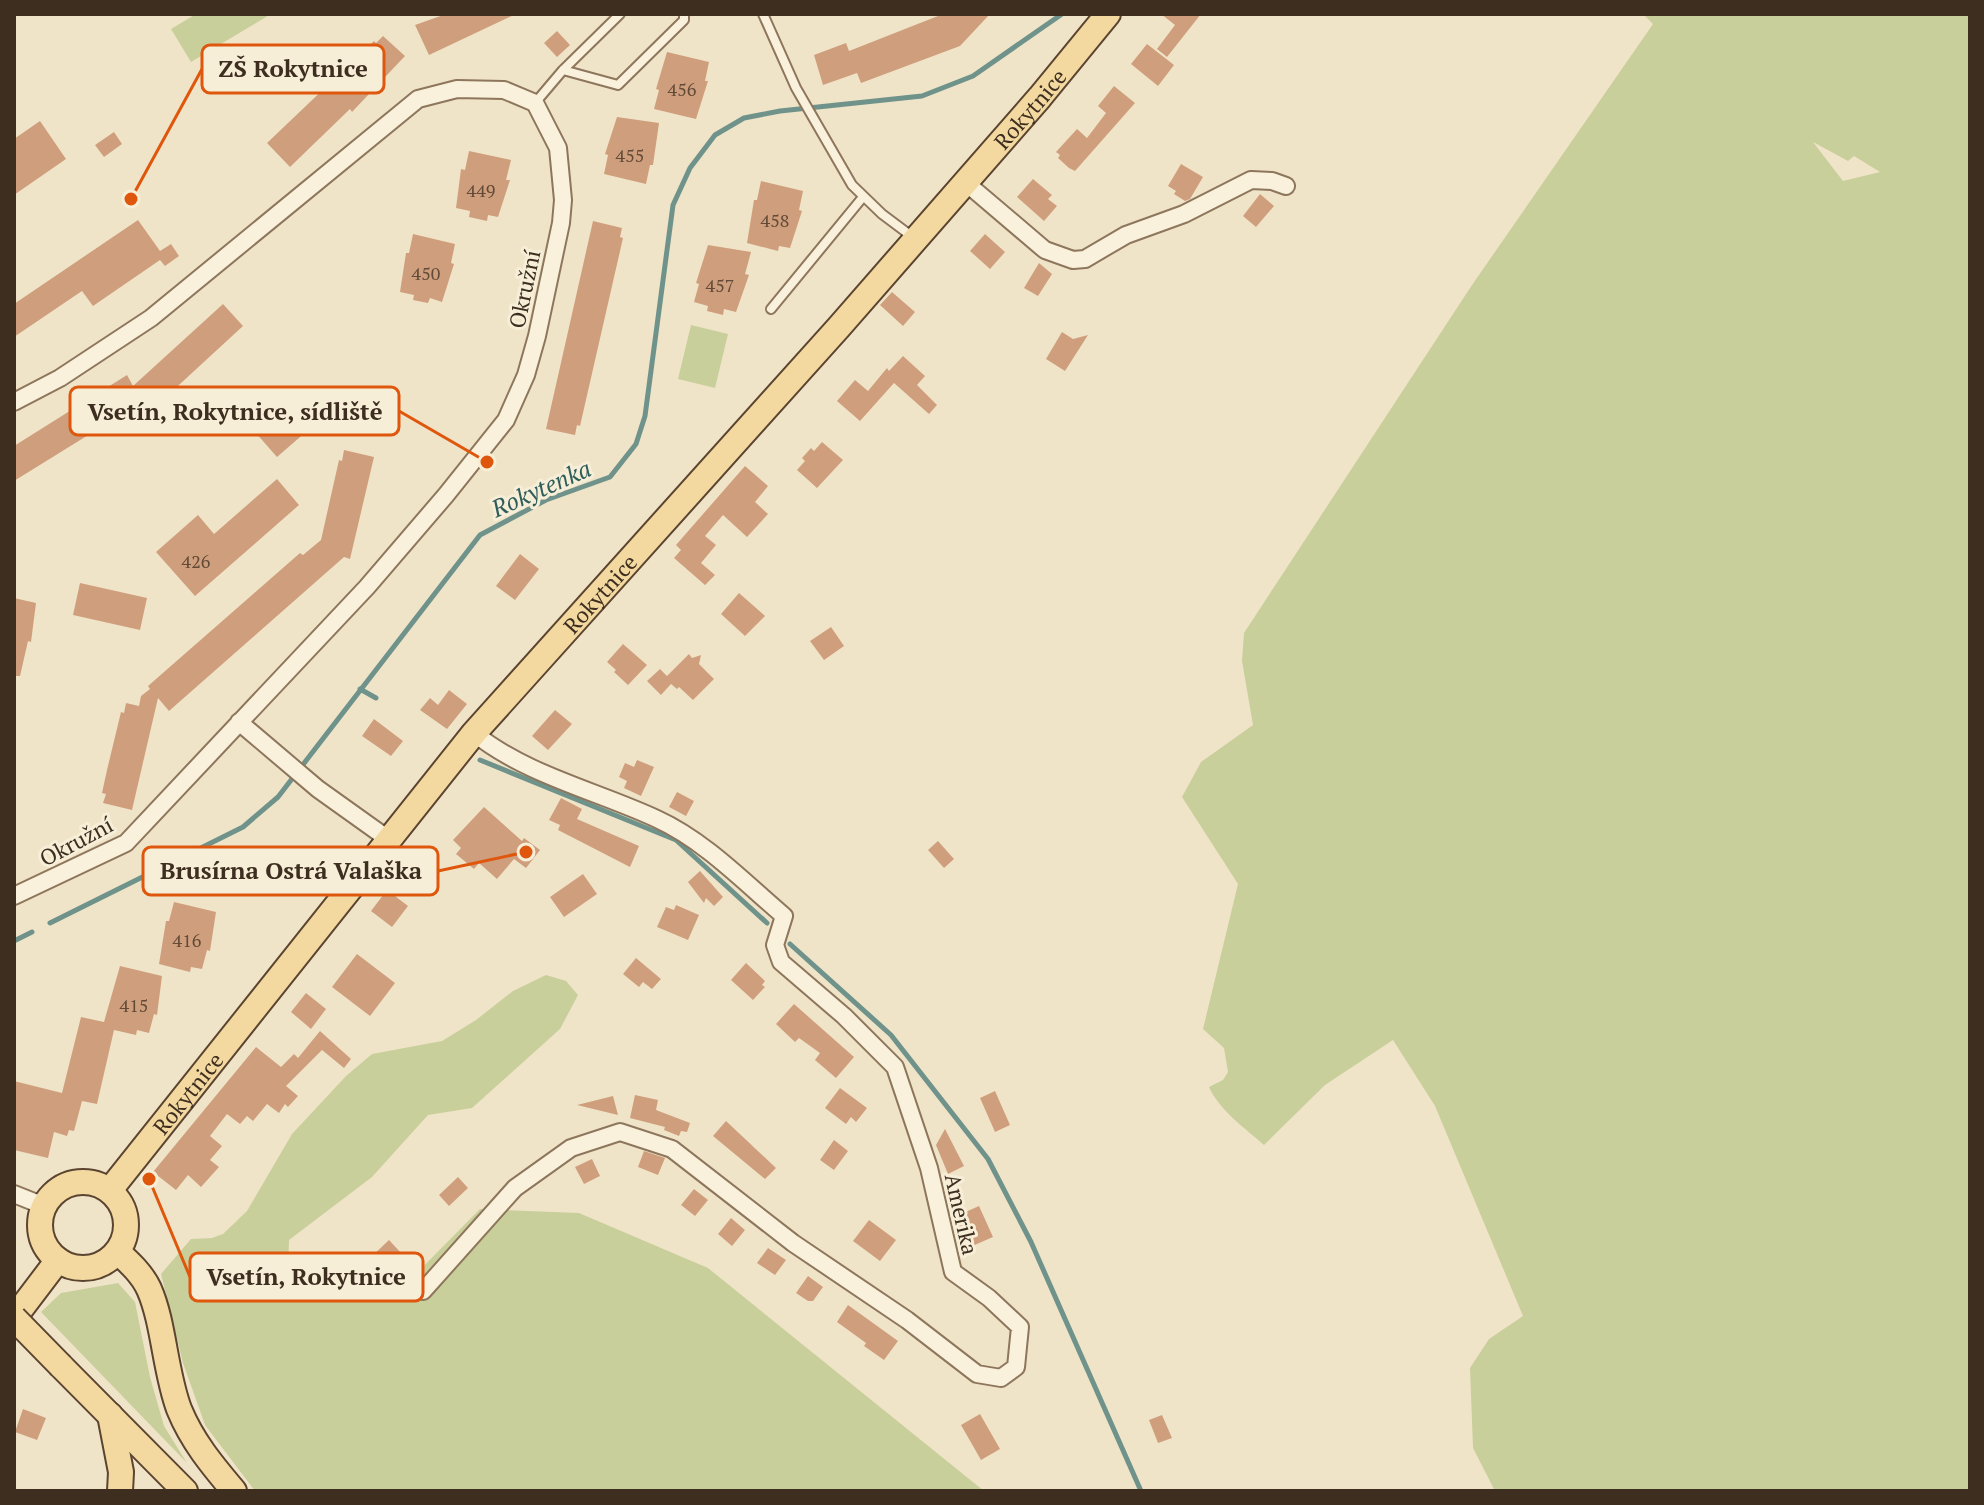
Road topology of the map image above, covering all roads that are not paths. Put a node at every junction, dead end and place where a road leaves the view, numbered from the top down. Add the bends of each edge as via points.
1 (620, 14) edge
2 (684, 14) edge
3 (763, 14) edge
4 (1108, 14) edge
5 (563, 70) junction
6 (535, 103) junction
7 (965, 182) junction
8 (1286, 186) dead end
9 (863, 197) junction
10 (915, 238) junction
11 (771, 309) dead end
12 (14, 402) edge
13 (239, 722) junction
14 (474, 733) junction
15 (388, 839) junction
16 (14, 896) edge
17 (110, 1190) junction
18 (14, 1194) edge
19 (44, 1206) junction
20 (118, 1252) junction
21 (58, 1260) junction
22 (423, 1291) dead end
23 (14, 1318) edge
24 (110, 1415) junction
25 (120, 1491) edge
26 (185, 1491) edge
27 (234, 1491) edge

1 - 5 lane
2 - 5 lane via 684,20 618,85
3 - 9 lane via 816,126
4 - 7 main road, Rokytnice
5 - 6 lane
6 - 12 street via 504,90 457,89 418,99 151,318
6 - 13 street, Okružní via 558,148 561,223 526,375 506,420 367,587
7 - 8 street via 1045,250 1073,260 1085,259 1126,235 1184,214 1251,180
7 - 10 main road, Rokytnice
9 - 10 lane
9 - 11 lane
10 - 14 main road, Rokytnice
13 - 15 street
13 - 16 street, Okružní via 126,843
14 - 15 main road, Rokytnice
14 - 22 street, Amerika via 500,752 683,833 784,916 775,945 781,962 895,1067 929,1168 953,1272 1020,1327 1016,1367 1001,1378 977,1374 672,1149 620,1132 571,1148 515,1188
15 - 17 main road, Rokytnice
17 - 19 main road via 94,1182 74,1182 56,1191
17 - 20 main road via 127,1220
18 - 19 street
19 - 21 main road via 41,1236
20 - 21 main road via 90,1268
20 - 27 main road via 150,1291 188,1427
21 - 23 main road
23 - 24 main road, bridge
24 - 25 main road
24 - 26 main road

